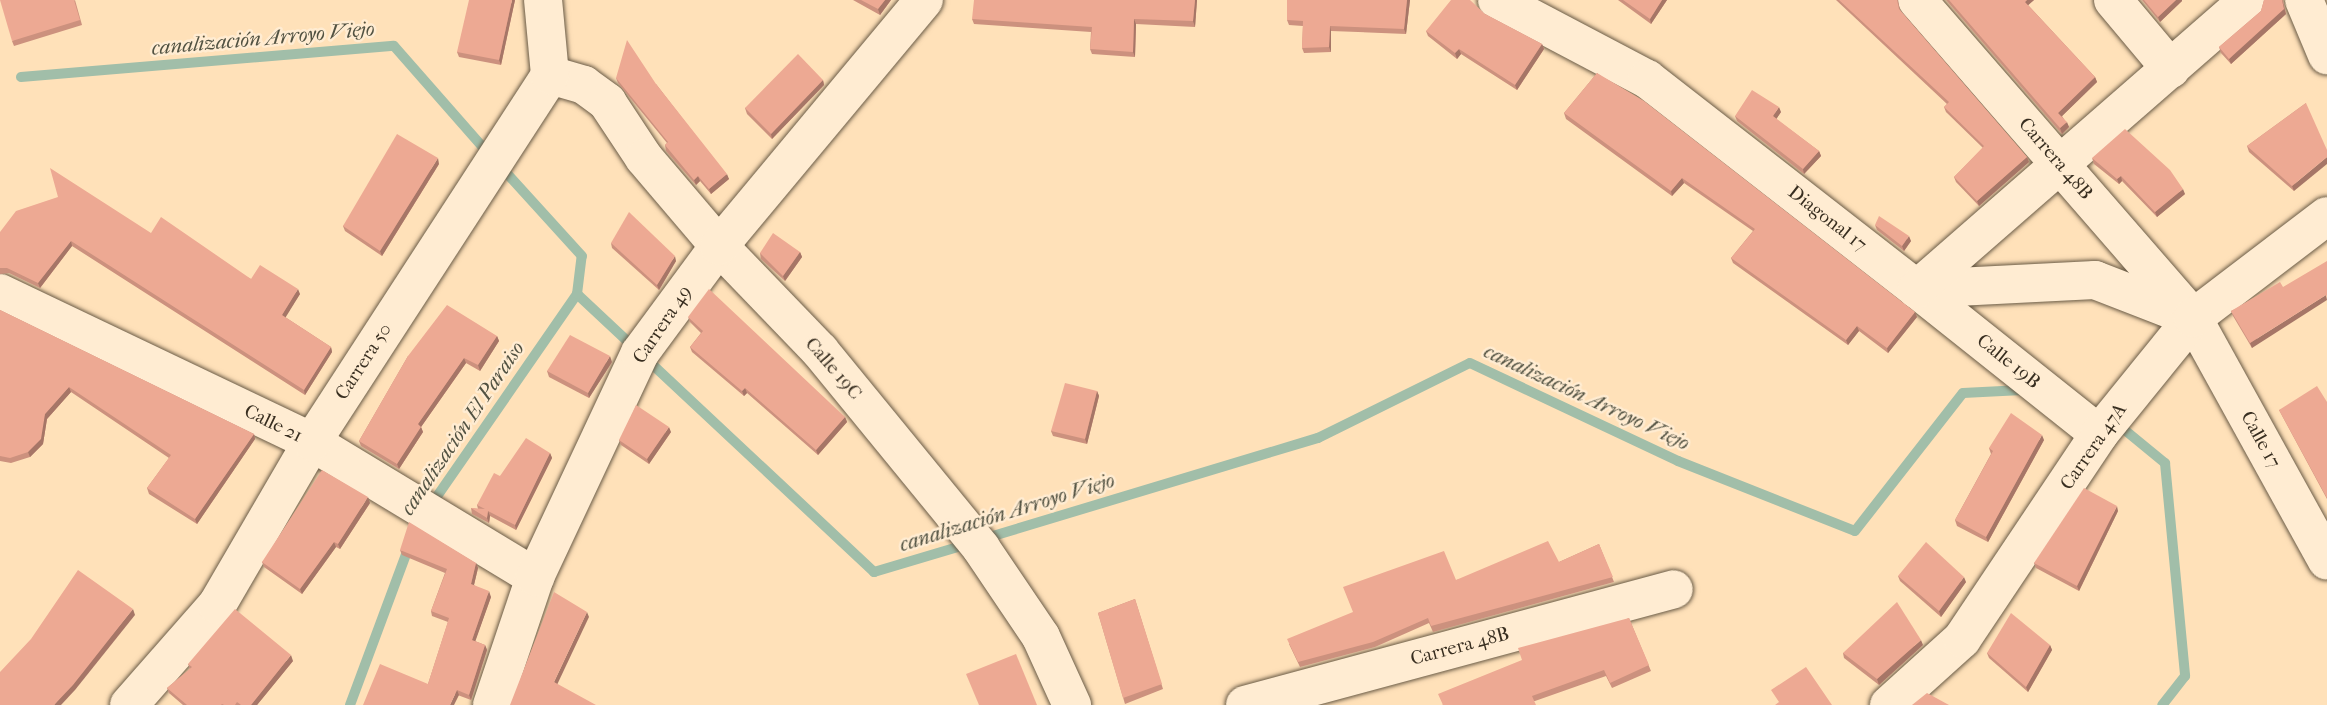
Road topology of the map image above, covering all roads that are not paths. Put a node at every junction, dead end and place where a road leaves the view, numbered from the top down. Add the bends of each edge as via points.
1 (543, 0) edge
2 (924, 0) edge
3 (1497, 0) edge
4 (1917, 0) edge
5 (2113, 0) edge
6 (2248, 0) edge
7 (2304, 0) edge
8 (2327, 55) edge
9 (2171, 69) junction
10 (550, 75) junction
11 (2061, 167) junction
12 (2327, 216) edge
13 (719, 246) junction
14 (1917, 289) junction
15 (0, 293) edge
16 (2193, 318) junction
17 (2099, 434) junction
18 (312, 442) junction
19 (2327, 562) edge
20 (535, 577) junction
21 (1674, 589) dead end
22 (129, 705) edge
23 (492, 705) edge
24 (1072, 705) edge
25 (1245, 705) edge
26 (1889, 705) edge

1 - 10 street
2 - 13 street, Carrera 49
3 - 14 street, Diagonal 17 via 1647,79
4 - 11 street, Carrera 48B
5 - 9 street
6 - 9 street
7 - 8 street
9 - 11 street
10 - 13 street, Calle 19C via 584,85 607,102 644,158
10 - 18 street, Carrera 50
11 - 14 street
11 - 16 street, Carrera 48B
12 - 16 street, Carrera 47A
13 - 20 street, Carrera 49 via 640,353
13 - 24 street, Calle 19C via 820,351 981,548 1041,637
14 - 16 street via 2095,280
14 - 17 street, Calle 19B
15 - 18 street, Calle 21
16 - 17 street, Carrera 47A
16 - 19 street, Calle 17
17 - 26 street, Carrera 47A via 1962,639
18 - 20 street, Calle 21
18 - 22 street, Carrera 50 via 217,605
20 - 23 street, Carrera 49
21 - 25 street, Carrera 48B

